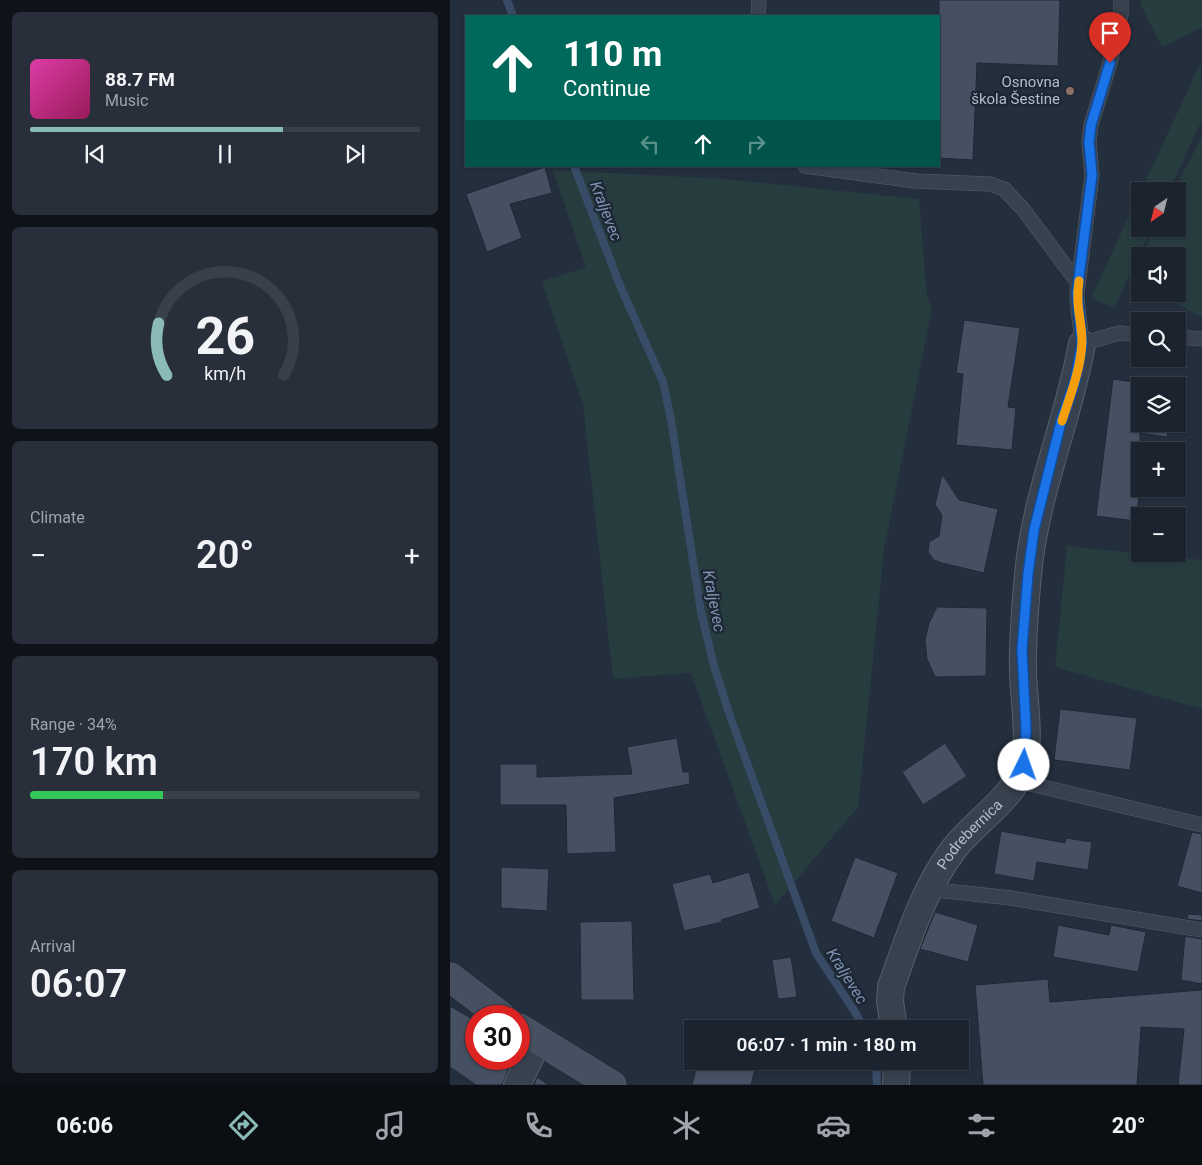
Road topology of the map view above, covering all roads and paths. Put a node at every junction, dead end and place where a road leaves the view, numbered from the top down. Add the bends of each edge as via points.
1 (758, 0) edge
2 (1121, 0) edge
3 (758, 15) edge
4 (812, 167) edge
5 (1078, 283) junction
6 (1131, 335) edge
7 (1186, 338) edge
8 (1202, 339) edge
9 (1082, 344) junction
10 (1018, 782) junction
11 (1202, 825) edge
12 (928, 890) junction
13 (1202, 930) edge
14 (450, 977) edge
15 (487, 1005) edge
16 (893, 1020) edge
17 (530, 1036) edge
18 (520, 1070) edge
19 (897, 1070) edge
20 (516, 1085) edge
21 (612, 1085) edge
22 (896, 1085) edge

1 - 3 lane
2 - 5 lane via 1110,63 1091,125 1092,175
4 - 5 lane via 915,181 990,184 1004,189 1023,209
5 - 9 lane via 1077,309
6 - 9 lane via 1119,334
7 - 8 lane
9 - 10 street, Podrebernica via 1034,530 1022,650 1026,729 1024,765
10 - 11 lane
10 - 12 street, Podrebernica via 953,850
12 - 13 lane via 1011,898
12 - 16 street, Podrebernica via 891,987
14 - 15 main road
17 - 21 main road
18 - 20 street
19 - 22 street

